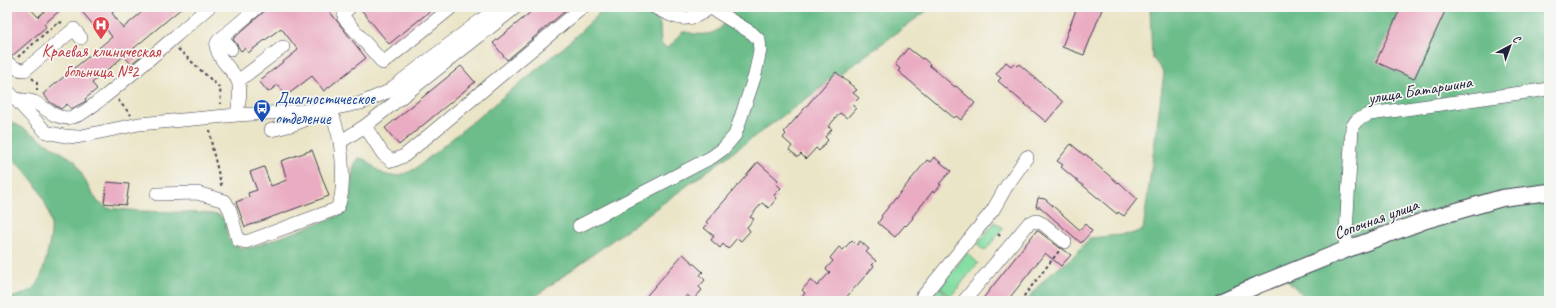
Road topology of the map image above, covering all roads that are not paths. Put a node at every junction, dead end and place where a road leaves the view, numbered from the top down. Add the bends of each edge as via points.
1 (209, 7) edge
2 (258, 7) edge
3 (350, 7) edge
4 (452, 7) edge
5 (498, 7) edge
6 (516, 7) edge
7 (583, 7) edge
8 (654, 7) edge
9 (711, 7) edge
10 (78, 33) road end
11 (222, 38) junction
12 (283, 47) dead end
13 (231, 49) dead end
14 (8, 63) edge
15 (238, 81) junction
16 (1549, 89) edge
17 (10, 94) edge
18 (326, 110) junction
19 (237, 115) junction
20 (365, 126) junction
21 (271, 130) dead end
22 (340, 142) junction
23 (1027, 157) dead end
24 (1549, 192) edge
25 (157, 194) dead end
26 (579, 226) dead end
27 (1065, 242) road end
28 (1345, 250) junction
29 (919, 301) edge
30 (964, 301) edge
31 (1222, 301) edge

1 - 17 street via 79,115 66,118 53,114 34,102 17,100
2 - 11 street
3 - 4 street via 344,13 344,18 383,63
5 - 18 street via 387,92 361,103
6 - 20 street
7 - 20 street via 404,156 392,161 383,154
8 - 9 street via 685,19
9 - 26 street via 759,40 760,50 755,75 735,135 712,157
10 - 14 street via 25,70 19,70
11 - 13 street
11 - 15 street via 216,46 218,52 221,60
12 - 15 street
15 - 19 street via 240,89
16 - 28 street, улица Батаршина via 1370,114 1357,120 1352,127
17 - 19 street via 46,132 65,136 77,137 139,124
18 - 19 street
18 - 21 street via 299,123
18 - 22 street
20 - 22 street
22 - 25 street via 341,199 336,209 246,242 238,240 225,201 197,193
23 - 29 street
24 - 28 main road, Сопочная улица via 1502,198 1426,220
27 - 30 street via 1043,224 1037,221 1029,223
28 - 31 main road, Сопочная улица

